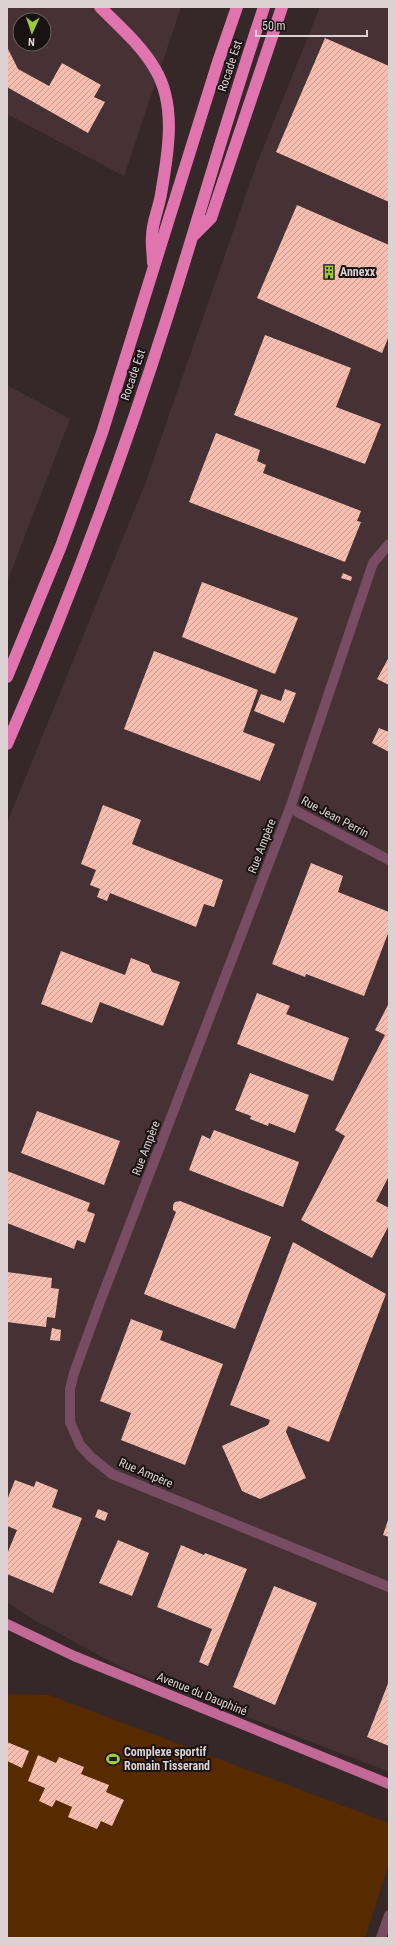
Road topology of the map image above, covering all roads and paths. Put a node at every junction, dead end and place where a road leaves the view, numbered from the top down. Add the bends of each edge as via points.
1 (100, 7) edge
2 (237, 7) edge
3 (264, 7) edge
4 (282, 7) edge
5 (192, 237) junction
6 (154, 272) junction
7 (389, 544) edge
8 (7, 677) edge
9 (7, 744) edge
10 (290, 808) junction
11 (389, 860) edge
12 (389, 1587) edge
13 (7, 1624) edge
14 (389, 1784) edge
15 (389, 1916) edge
16 (381, 1938) edge

1 - 6 highway via 143,51 165,91 169,123 161,196 152,235
2 - 6 highway, Rocade Est
3 - 5 highway, Rocade Est
4 - 5 highway via 211,218
5 - 9 highway, Rocade Est via 112,482 57,625
6 - 8 highway, Rocade Est via 100,440 61,546
7 - 10 street, Rue Ampère via 373,563
10 - 11 street, Rue Jean Perrin
10 - 12 street, Rue Ampère via 77,1366 70,1389 70,1422 80,1445 90,1457 112,1474
13 - 14 main road, Avenue du Dauphiné via 74,1656
15 - 16 street

